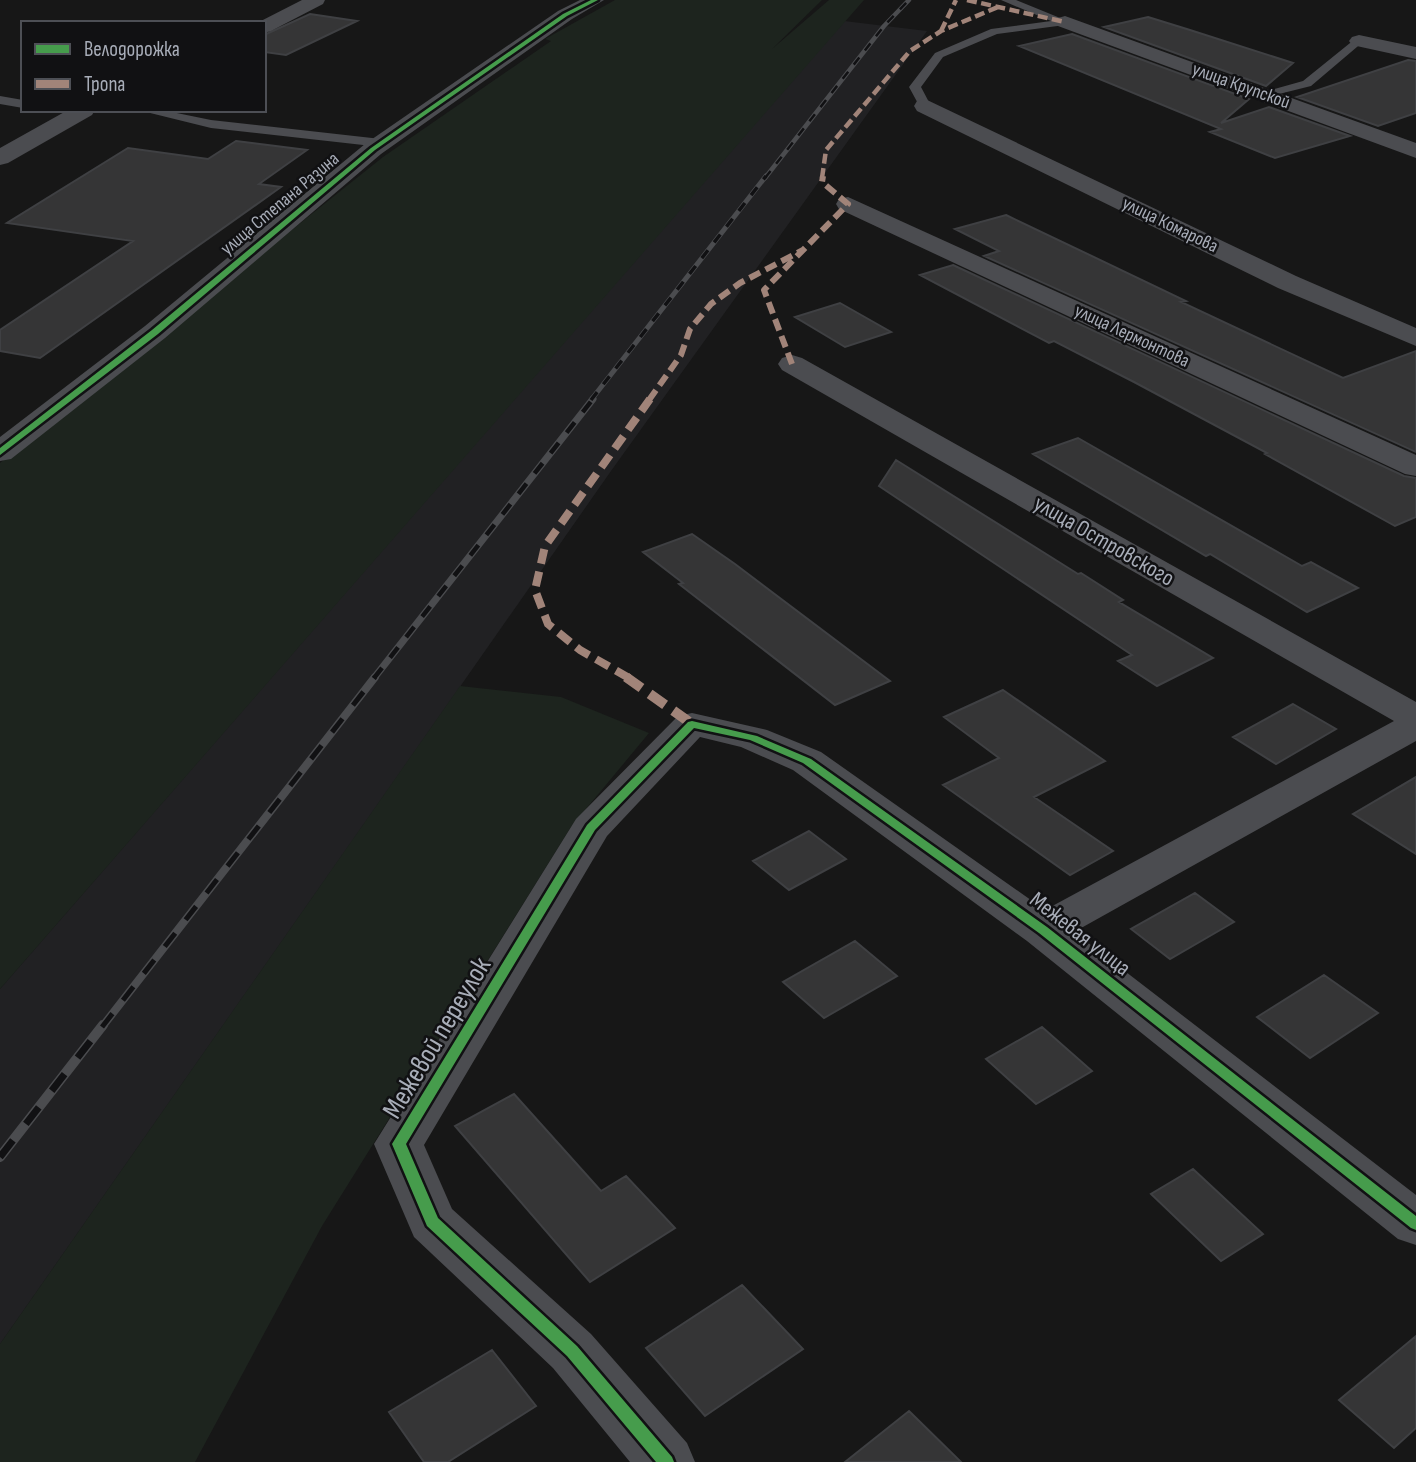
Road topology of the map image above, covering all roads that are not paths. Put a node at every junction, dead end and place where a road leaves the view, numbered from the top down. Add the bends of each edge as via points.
1 (316, 0) edge
2 (595, 0) edge
3 (1006, 0) edge
4 (1065, 22) junction
5 (266, 26) edge
6 (1359, 41) joint
7 (1416, 53) edge
8 (1263, 94) junction
9 (0, 100) edge
10 (21, 104) edge
11 (925, 106) joint
12 (72, 112) edge
13 (154, 112) edge
14 (381, 143) junction
15 (1416, 151) edge
16 (0, 158) edge
17 (848, 204) dead end
18 (1416, 338) edge
19 (792, 365) dead end
20 (0, 452) edge
21 (1416, 467) edge
22 (1416, 718) edge
23 (692, 724) joint
24 (1416, 725) edge
25 (1043, 930) junction
26 (1416, 1224) edge
27 (666, 1462) edge

1 - 5 street
2 - 14 street, улица Степана Разина via 565,15
3 - 4 lane
4 - 8 street, улица Крупской
4 - 11 lane via 995,32 939,55 915,87
6 - 7 street
6 - 8 lane via 1307,84
8 - 15 street, улица Крупской
9 - 10 lane
11 - 18 street, улица Комарова via 1287,282
12 - 16 street
13 - 14 lane via 211,124
14 - 20 street, улица Степана Разина via 155,332
17 - 21 street, улица Лермонтова
19 - 22 street, улица Островского
23 - 25 street, Межевая улица via 753,738 807,761
23 - 27 street, Межевой переулок via 591,828 399,1144 432,1222 572,1351
24 - 25 street
25 - 26 street, Межевая улица

